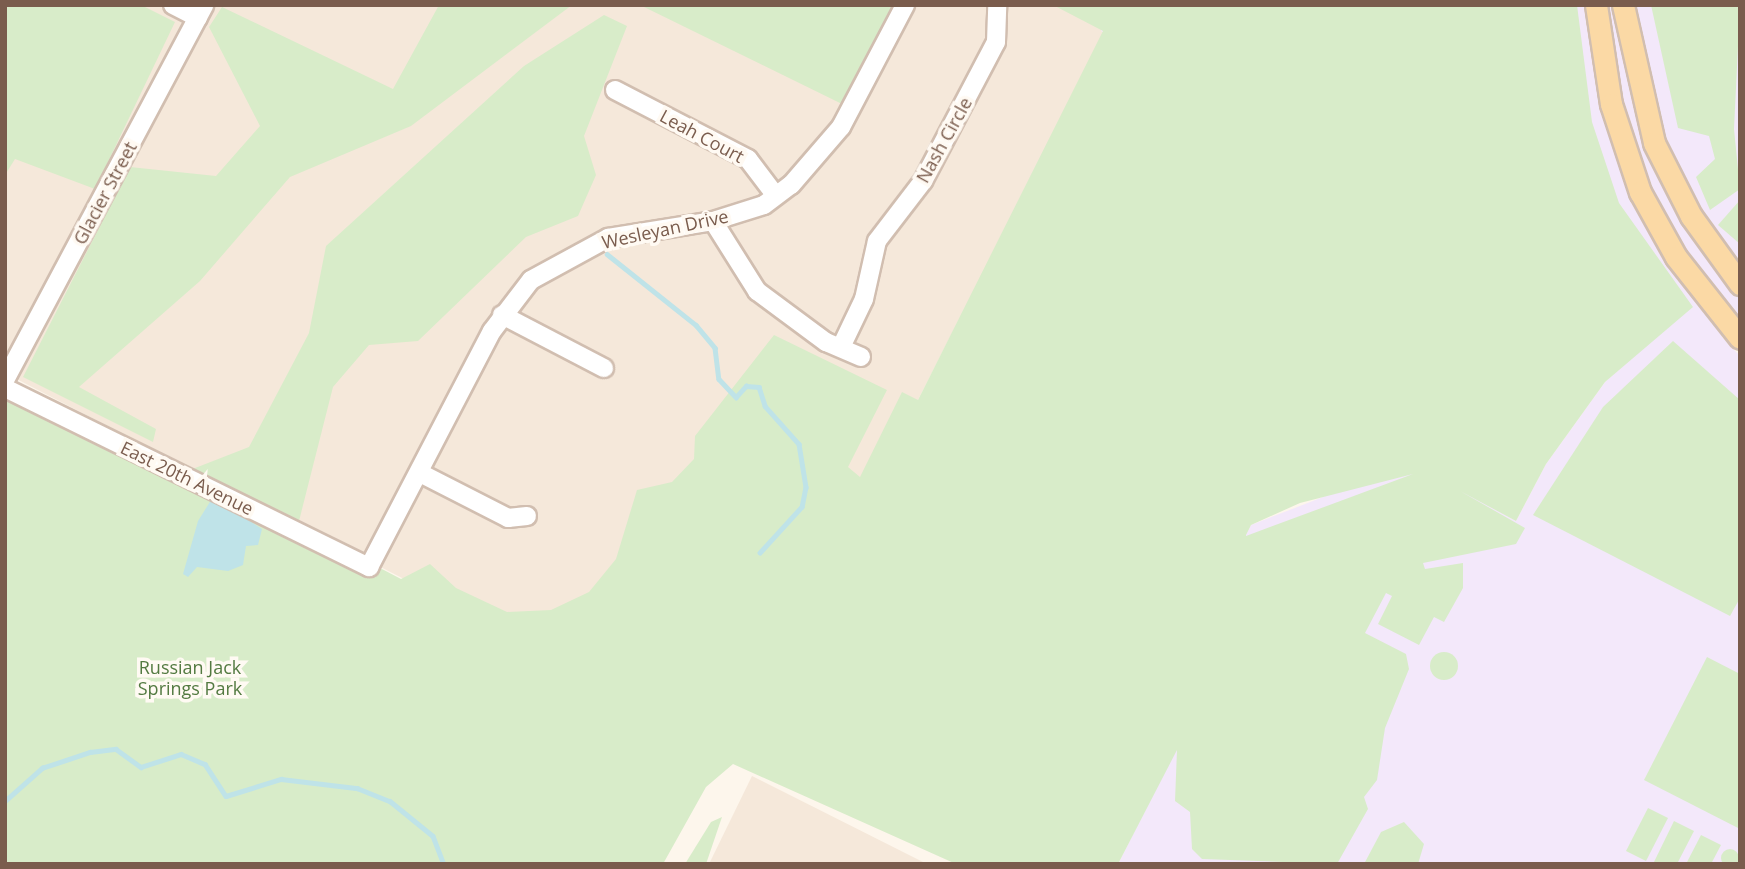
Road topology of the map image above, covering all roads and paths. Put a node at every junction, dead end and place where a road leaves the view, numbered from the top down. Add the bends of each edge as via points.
1 (173, 5) edge
2 (905, 5) edge
3 (997, 5) edge
4 (1596, 5) edge
5 (1623, 5) edge
6 (201, 11) edge
7 (615, 90) dead end
8 (776, 196) junction
9 (713, 221) junction
10 (1740, 284) edge
11 (502, 315) junction
12 (1740, 338) edge
13 (842, 345) junction
14 (862, 357) dead end
15 (604, 368) dead end
16 (5, 380) edge
17 (5, 388) edge
18 (420, 473) junction
19 (527, 516) dead end
20 (369, 567) joint

1 - 6 street
2 - 8 street, Wesleyan Drive via 841,127
3 - 13 street, Nash Circle via 996,42 923,181 877,241 864,299
4 - 12 main road via 1611,104 1640,192 1676,257
5 - 10 main road via 1628,52 1654,142 1691,216
6 - 16 street, Glacier Street
7 - 8 street, Leah Court via 748,159
8 - 9 street, Wesleyan Drive
9 - 11 street, Wesleyan Drive via 608,238 559,260
9 - 13 street via 757,291 826,342
11 - 15 street
11 - 18 street, Wesleyan Drive
13 - 14 street
17 - 20 street, East 20th Avenue
18 - 19 street via 508,518
18 - 20 street, Wesleyan Drive

